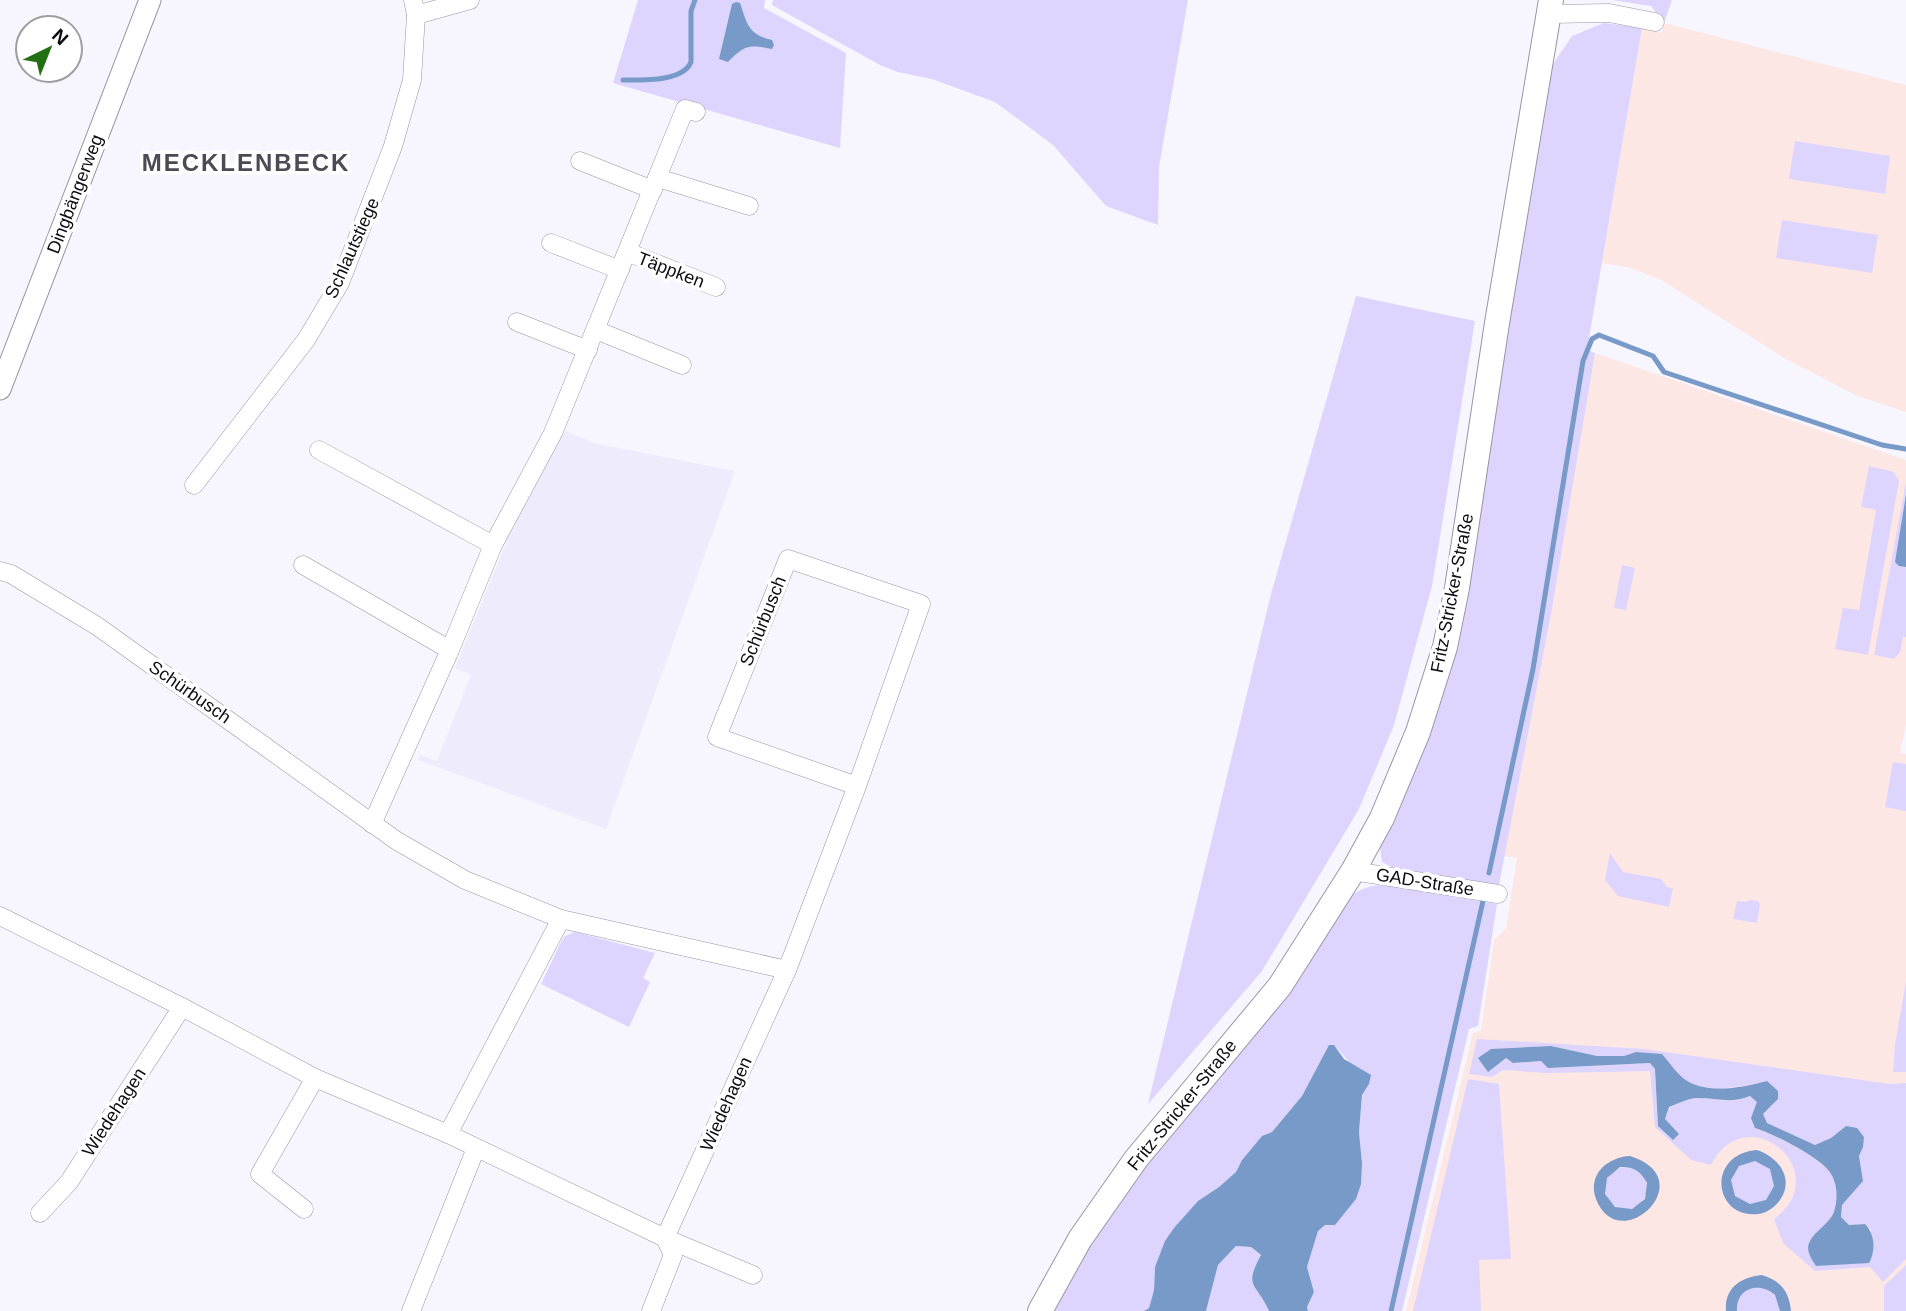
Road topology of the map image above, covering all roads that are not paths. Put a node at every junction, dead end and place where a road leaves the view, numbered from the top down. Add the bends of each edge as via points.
1 (150, 0) edge
2 (470, 0) edge
3 (1550, 7) edge
4 (414, 8) edge
5 (1655, 22) dead end
6 (696, 112) dead end
7 (580, 161) dead end
8 (656, 184) junction
9 (749, 206) dead end
10 (551, 243) dead end
11 (627, 252) junction
12 (620, 270) junction
13 (716, 287) dead end
14 (517, 322) dead end
15 (596, 330) junction
16 (588, 350) junction
17 (682, 365) dead end
18 (0, 389) edge
19 (319, 450) dead end
20 (194, 485) dead end
21 (493, 545) junction
22 (303, 565) dead end
23 (0, 571) edge
24 (450, 650) junction
25 (857, 786) junction
26 (372, 824) junction
27 (1353, 871) junction
28 (1498, 894) dead end
29 (0, 916) edge
30 (561, 919) junction
31 (786, 970) junction
32 (181, 1007) junction
33 (315, 1078) junction
34 (448, 1135) junction
35 (476, 1148) junction
36 (304, 1209) dead end
37 (40, 1213) dead end
38 (665, 1238) junction
39 (753, 1275) dead end
40 (411, 1311) edge
41 (651, 1311) edge
42 (1040, 1311) edge

1 - 18 street, Dingbängerweg
2 - 4 street, Schlautstiege
3 - 5 street, Fritz-Stricker-Straße
3 - 27 main road, Fritz-Stricker-Straße via 1445,647 1418,732 1382,818
4 - 20 street, Schlautstiege via 412,80 393,146 340,283 306,340
6 - 8 street, Täppken via 685,109
7 - 8 street
8 - 9 street
8 - 11 street, Täppken
10 - 12 street, Täppken
11 - 12 street, Täppken
11 - 13 street, Täppken
12 - 15 street, Täppken
14 - 16 street
15 - 16 street, Täppken
15 - 17 street
16 - 21 street, Täppken via 553,433
19 - 21 street
21 - 24 street
22 - 24 street
23 - 26 street, Schürbusch via 11,573 97,626
24 - 26 street
25 - 25 street, Schürbusch via 921,604 788,559 717,737
25 - 31 street, Schürbusch
26 - 30 street, Schürbusch via 466,880
27 - 28 street, GAD-Straße
27 - 42 main road, Fritz-Stricker-Straße via 1280,986 1136,1158 1080,1239
29 - 32 street
30 - 31 street, Schürbusch
30 - 34 street
31 - 38 street, Wiedehagen
32 - 33 street
32 - 37 street, Wiedehagen via 69,1182
33 - 34 street
33 - 36 street via 260,1174
34 - 35 street
35 - 38 street
35 - 40 street
38 - 39 street
38 - 41 street, Wiedehagen via 673,1255

